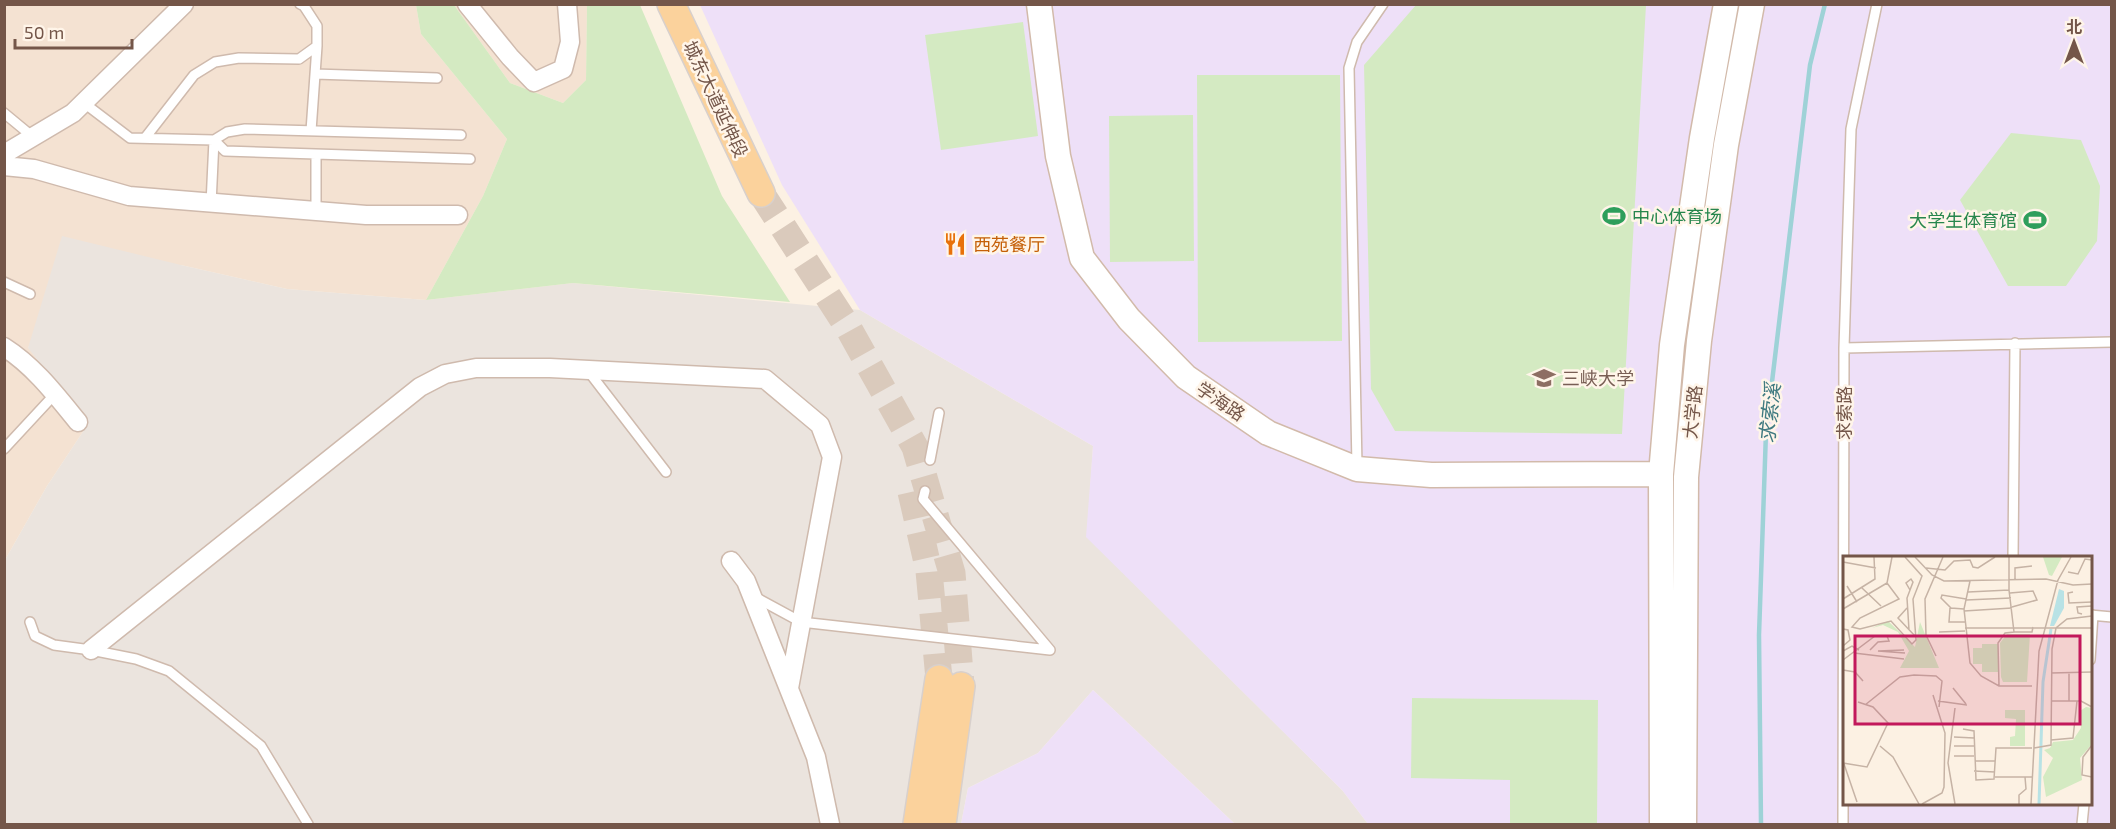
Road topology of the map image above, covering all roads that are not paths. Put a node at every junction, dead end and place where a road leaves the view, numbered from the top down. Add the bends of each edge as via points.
1 (184, 4) edge
2 (300, 4) edge
3 (467, 4) edge
4 (567, 4) edge
5 (659, 4) edge
6 (671, 4) edge
7 (1039, 4) edge
8 (1383, 4) edge
9 (1726, 4) edge
10 (1752, 4) edge
11 (1877, 4) edge
12 (317, 46) junction
13 (315, 74) junction
14 (437, 78) dead end
15 (84, 103) junction
16 (4, 113) edge
17 (311, 131) junction
18 (461, 135) dead end
19 (33, 137) junction
20 (145, 138) junction
21 (214, 140) junction
22 (4, 153) edge
23 (316, 155) junction
24 (470, 159) dead end
25 (4, 166) edge
26 (211, 204) junction
27 (316, 212) junction
28 (458, 215) dead end
29 (4, 282) edge
30 (30, 294) dead end
31 (2112, 342) edge
32 (2015, 343) junction
33 (4, 347) edge
34 (1844, 348) junction
35 (588, 370) junction
36 (56, 393) junction
37 (939, 413) dead end
38 (78, 422) dead end
39 (4, 449) edge
40 (930, 460) dead end
41 (1357, 469) junction
42 (666, 472) dead end
43 (1661, 474) junction
44 (925, 491) dead end
45 (1844, 556) edge
46 (2013, 556) edge
47 (731, 561) dead end
48 (751, 595) junction
49 (2092, 615) edge
50 (2112, 616) edge
51 (30, 622) dead end
52 (801, 622) junction
53 (91, 650) junction
54 (789, 688) junction
55 (1843, 805) edge
56 (2084, 805) edge
57 (308, 825) edge
58 (830, 825) edge
59 (917, 825) edge
60 (942, 825) edge
61 (1662, 825) edge
62 (1684, 825) edge
63 (1843, 825) edge
64 (2082, 825) edge

1 - 15 street
2 - 12 lane via 317,26
3 - 4 street via 534,82 563,69 570,42
5 - 6 main road, 城东大道延伸段 via 754,193
7 - 41 main road, 学海路 via 1058,156 1082,258 1129,319 1186,377 1268,433
8 - 41 lane via 1357,42 1349,68
9 - 43 main road, 大学路 via 1672,345
10 - 62 main road, 大学路 via 1726,146 1699,341 1686,477
11 - 34 lane, 求索路 via 1851,129
12 - 13 lane
12 - 20 lane via 299,59 239,58 215,62 194,75
13 - 14 lane
13 - 17 lane
15 - 19 street
15 - 20 lane via 130,138
16 - 19 lane
17 - 18 lane
17 - 21 lane via 245,129 227,132
19 - 22 street
20 - 21 lane
21 - 23 lane via 225,151
21 - 26 lane
23 - 24 lane
23 - 27 lane
25 - 26 street via 34,169 129,196
26 - 27 street
27 - 28 street
29 - 30 lane
31 - 32 lane
32 - 34 lane
32 - 46 lane
33 - 36 street via 21,358
34 - 45 lane, 求索路
35 - 42 lane
35 - 52 street via 765,380 820,425 832,457
35 - 53 street via 476,368 445,374 420,387
36 - 38 street
36 - 39 lane
37 - 40 lane
41 - 43 main road, 学海路 via 1431,475
43 - 61 main road, 大学路
44 - 52 lane via 923,500 1050,650
47 - 48 street
48 - 52 lane
48 - 54 street
49 - 50 lane
51 - 53 lane via 35,636 54,645
52 - 54 street
53 - 57 lane via 136,659 169,671 261,746
54 - 58 street via 816,757
55 - 63 lane, 求索路
56 - 64 lane
59 - 60 main road via 950,682

